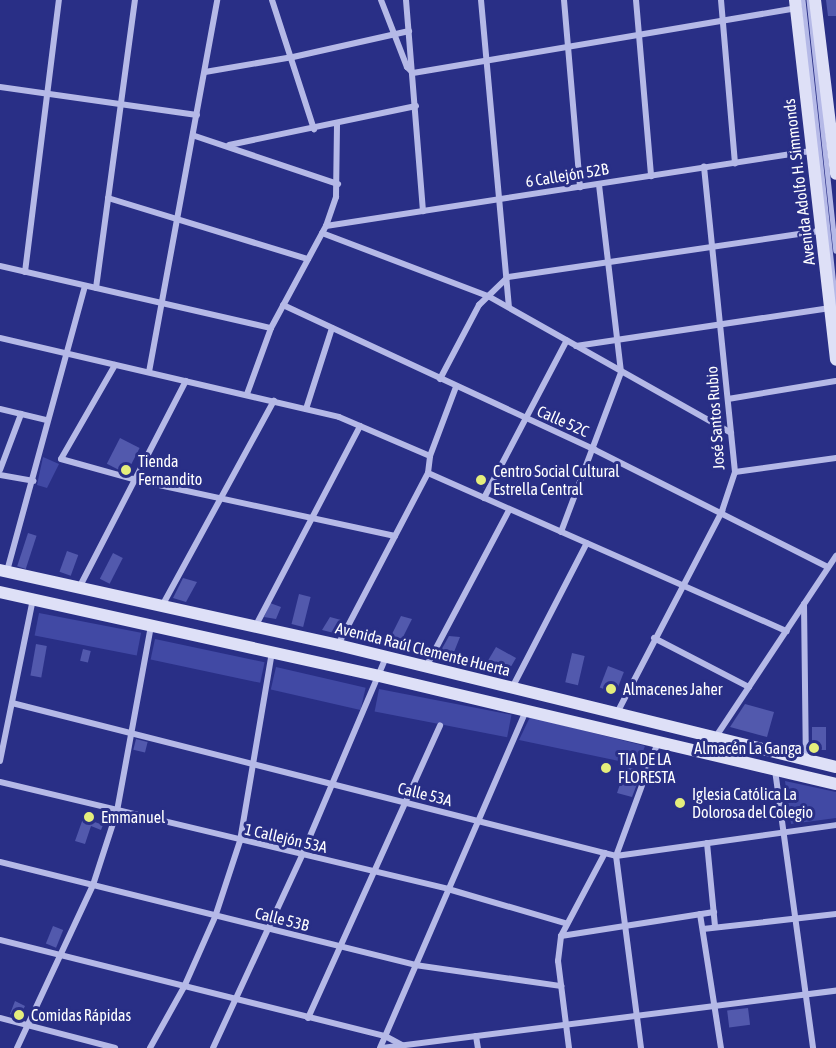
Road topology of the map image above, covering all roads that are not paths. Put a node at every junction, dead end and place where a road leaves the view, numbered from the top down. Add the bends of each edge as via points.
1 (59, 0) edge
2 (135, 0) edge
3 (217, 0) edge
4 (272, 0) edge
5 (381, 0) edge
6 (406, 0) edge
7 (481, 0) edge
8 (564, 0) edge
9 (636, 0) edge
10 (721, 0) edge
11 (809, 0) edge
12 (815, 0) edge
13 (798, 3) edge
14 (723, 20) junction
15 (409, 31) junction
16 (639, 34) junction
17 (393, 35) junction
18 (568, 47) junction
19 (293, 57) junction
20 (487, 60) junction
21 (205, 72) junction
22 (413, 73) junction
23 (0, 87) edge
24 (46, 94) junction
25 (120, 104) junction
26 (416, 106) junction
27 (197, 115) junction
28 (337, 124) junction
29 (314, 129) junction
30 (195, 136) junction
31 (229, 145) junction
32 (812, 151) junction
33 (835, 152) edge
34 (735, 163) junction
35 (705, 167) junction
36 (836, 174) edge
37 (651, 176) junction
38 (338, 184) junction
39 (599, 184) junction
40 (580, 187) junction
41 (108, 198) junction
42 (500, 199) junction
43 (423, 211) junction
44 (177, 218) junction
45 (326, 226) junction
46 (821, 231) junction
47 (321, 233) junction
48 (713, 245) junction
49 (836, 251) edge
50 (308, 259) junction
51 (608, 263) junction
52 (0, 266) edge
53 (25, 272) junction
54 (508, 278) junction
55 (85, 286) junction
56 (96, 288) junction
57 (488, 296) junction
58 (164, 302) junction
59 (283, 305) junction
60 (509, 307) junction
61 (833, 307) edge
62 (721, 324) junction
63 (271, 328) junction
64 (332, 328) junction
65 (0, 338) edge
66 (620, 339) junction
67 (567, 340) junction
68 (576, 346) junction
69 (67, 354) junction
70 (836, 360) edge
71 (116, 364) junction
72 (149, 372) junction
73 (621, 372) junction
74 (441, 380) junction
75 (186, 381) junction
76 (836, 381) edge
77 (456, 387) junction
78 (247, 394) junction
79 (728, 399) junction
80 (274, 401) junction
81 (0, 409) edge
82 (306, 409) junction
83 (21, 414) junction
84 (526, 419) junction
85 (46, 420) junction
86 (360, 426) junction
87 (731, 433) junction
88 (595, 450) junction
89 (430, 456) junction
90 (836, 458) edge
91 (0, 470) edge
92 (735, 472) junction
93 (428, 473) junction
94 (0, 475) edge
95 (136, 480) junction
96 (33, 482) junction
97 (220, 496) junction
98 (484, 498) junction
99 (509, 510) junction
100 (722, 511) junction
101 (314, 517) junction
102 (561, 532) junction
103 (395, 536) junction
104 (587, 543) junction
105 (836, 556) edge
106 (828, 567) junction
107 (3, 571) edge
108 (682, 582) junction
109 (0, 587) edge
110 (79, 588) junction
111 (0, 592) edge
112 (33, 599) junction
113 (804, 603) junction
114 (162, 606) junction
115 (151, 625) junction
116 (255, 627) junction
117 (786, 631) junction
118 (654, 638) junction
119 (338, 645) junction
120 (272, 652) junction
121 (386, 657) junction
122 (426, 667) junction
123 (379, 674) junction
124 (749, 687) junction
125 (512, 688) junction
126 (12, 703) junction
127 (0, 711) edge
128 (526, 711) junction
129 (10, 713) junction
130 (616, 713) junction
131 (440, 725) dead end
132 (132, 734) junction
133 (715, 738) junction
134 (658, 742) junction
135 (806, 760) junction
136 (0, 761) edge
137 (253, 764) junction
138 (836, 767) edge
139 (775, 770) junction
140 (0, 782) edge
141 (836, 782) edge
142 (331, 784) junction
143 (404, 803) junction
144 (117, 810) junction
145 (478, 821) junction
146 (836, 825) edge
147 (784, 832) junction
148 (240, 841) junction
149 (707, 843) junction
150 (605, 853) junction
151 (302, 855) junction
152 (616, 856) junction
153 (0, 862) edge
154 (374, 872) junction
155 (93, 885) junction
156 (448, 889) junction
157 (714, 912) junction
158 (700, 914) junction
159 (836, 914) edge
160 (215, 917) junction
161 (795, 918) junction
162 (566, 923) junction
163 (715, 926) junction
164 (626, 927) junction
165 (703, 929) junction
166 (269, 930) junction
167 (561, 936) junction
168 (0, 940) edge
169 (340, 947) junction
170 (60, 955) junction
171 (415, 966) junction
172 (561, 986) junction
173 (184, 987) junction
174 (836, 991) edge
175 (806, 995) junction
176 (238, 1001) junction
177 (715, 1004) junction
178 (637, 1015) junction
179 (0, 1018) edge
180 (308, 1018) junction
181 (566, 1025) junction
182 (26, 1026) junction
183 (385, 1036) junction
184 (476, 1036) junction
185 (403, 1045) junction
186 (389, 1047) edge
187 (17, 1048) edge
188 (115, 1048) edge
189 (150, 1048) edge
190 (213, 1048) edge
191 (381, 1048) edge
192 (478, 1048) edge
193 (569, 1048) edge
194 (641, 1048) edge
195 (721, 1048) edge
196 (813, 1048) edge

1 - 24 street
2 - 25 street
3 - 21 street
4 - 19 street
5 - 17 street
6 - 15 street
7 - 20 street
8 - 18 street
9 - 16 street
10 - 14 street
11 - 49 lane, Avenida Adolfo H. Simmonds
12 - 33 main road
13 - 14 street
13 - 32 main road, Avenida Adolfo H. Simmonds
13 - 61 lane, Avenida Adolfo H. Simmonds
14 - 16 street
14 - 34 street
15 - 17 street
15 - 22 street
16 - 18 street
16 - 37 street
17 - 19 street
17 - 22 street
18 - 20 street
18 - 40 street
19 - 21 street
19 - 29 street
20 - 22 street
20 - 42 street
21 - 27 street
22 - 26 street
23 - 24 street
24 - 25 street
24 - 53 street
25 - 27 street
25 - 41 street
26 - 28 street
26 - 43 street
27 - 30 street
28 - 29 street
28 - 38 street
29 - 31 street
30 - 31 street
30 - 44 street
31 - 38 street
32 - 34 street, 6 Callejón 52B
32 - 46 main road, Avenida Adolfo H. Simmonds
33 - 36 main road
34 - 35 street, 6 Callejón 52B
35 - 37 street, 6 Callejón 52B
35 - 48 street, José Santos Rubio
37 - 39 street, 6 Callejón 52B
38 - 45 street
39 - 40 street, 6 Callejón 52B
39 - 51 street
40 - 42 street, 6 Callejón 52B
41 - 44 street
41 - 56 street
42 - 43 street, 6 Callejón 52B
42 - 54 street
43 - 45 street, 6 Callejón 52B
44 - 50 street
44 - 58 street
45 - 47 street
46 - 48 street
46 - 61 main road, Avenida Adolfo H. Simmonds
47 - 50 street
47 - 57 street
48 - 51 street
48 - 62 street, José Santos Rubio
50 - 59 street
51 - 54 street
51 - 66 street
52 - 53 street
53 - 55 street
54 - 57 street
54 - 60 street
55 - 56 street
55 - 69 street
56 - 58 street
57 - 60 street
57 - 74 street via 478,305
58 - 63 street
58 - 72 street
59 - 63 street
59 - 64 street, Calle 52C
60 - 67 street
61 - 62 street
61 - 70 main road, Avenida Adolfo H. Simmonds
62 - 66 street
62 - 79 street, José Santos Rubio
63 - 78 street
64 - 74 street, Calle 52C
64 - 82 street
65 - 69 street
66 - 68 street
66 - 73 street
67 - 68 street
67 - 84 street
68 - 73 street
69 - 71 street
69 - 85 street
71 - 72 street
71 - 95 street via 61,459
72 - 75 street
73 - 87 street
73 - 88 street
74 - 77 street, Calle 52C
75 - 78 street
75 - 95 street
76 - 79 street
77 - 84 street, Calle 52C
77 - 89 street
78 - 80 street
79 - 87 street, José Santos Rubio
80 - 82 street
80 - 97 street
81 - 83 street
82 - 86 street
83 - 85 street
83 - 91 street
84 - 88 street, Calle 52C
84 - 98 street
85 - 96 street
86 - 89 street
86 - 101 street
87 - 92 street, José Santos Rubio
88 - 100 street, Calle 52C
88 - 102 street
89 - 93 street
90 - 92 street
92 - 100 street, José Santos Rubio
93 - 98 street
93 - 103 street
94 - 96 street
95 - 97 street
95 - 110 street
96 - 107 street
97 - 101 street
97 - 114 street
98 - 99 street
99 - 102 street
99 - 122 street
100 - 106 street, Calle 52C
100 - 108 street, José Santos Rubio
101 - 103 street
101 - 116 street
102 - 104 street
103 - 119 street
104 - 108 street
104 - 125 street
105 - 106 street
106 - 113 street
107 - 110 main road, Avenida Raúl Clemente Huerta
108 - 117 street
108 - 118 street, José Santos Rubio
109 - 123 lane
110 - 114 main road, Avenida Raúl Clemente Huerta
111 - 112 main road
112 - 115 main road
112 - 126 street
113 - 117 street
113 - 135 street
114 - 116 main road, Avenida Raúl Clemente Huerta
115 - 120 main road
115 - 132 street
116 - 119 main road, Avenida Raúl Clemente Huerta
117 - 124 street
118 - 124 street
118 - 130 street, José Santos Rubio
119 - 121 main road, Avenida Raúl Clemente Huerta
120 - 123 main road
120 - 137 street
121 - 122 main road, Avenida Raúl Clemente Huerta
121 - 123 street
122 - 125 main road, Avenida Raúl Clemente Huerta
123 - 128 main road
123 - 141 lane
123 - 142 street
124 - 133 street
125 - 130 main road, Avenida Raúl Clemente Huerta
126 - 129 street
126 - 132 street, Calle 53A
127 - 129 street
128 - 134 main road
128 - 145 street
129 - 136 street
130 - 133 main road, Avenida Raúl Clemente Huerta
131 - 143 street
132 - 137 street, Calle 53A
132 - 144 street
133 - 135 main road, Avenida Raúl Clemente Huerta
134 - 139 main road
134 - 152 street
135 - 138 main road, Avenida Raúl Clemente Huerta
137 - 142 street, Calle 53A
137 - 148 street
139 - 141 main road
139 - 147 street
140 - 144 street, 1 Callejón 53A
142 - 143 street, Calle 53A
142 - 151 street
143 - 145 street, Calle 53A
143 - 154 street
144 - 148 street, 1 Callejón 53A
144 - 155 street
145 - 150 street, Calle 53A
145 - 156 street
146 - 147 street, Calle 53A
147 - 149 street, Calle 53A
147 - 161 street
148 - 151 street, 1 Callejón 53A
148 - 160 street
149 - 152 street, Calle 53A
149 - 157 street
150 - 152 street, Calle 53A
150 - 162 street
151 - 154 street, 1 Callejón 53A
151 - 166 street
152 - 164 street
153 - 155 street, Calle 53B
154 - 156 street, 1 Callejón 53A
154 - 169 street
155 - 160 street, Calle 53B
155 - 170 street
156 - 162 street, 1 Callejón 53A
156 - 171 street
157 - 158 street
157 - 163 street
158 - 164 street
158 - 165 street
159 - 161 street
160 - 166 street, Calle 53B
160 - 173 street
161 - 163 street
161 - 175 street
162 - 167 street
163 - 165 street
164 - 167 street
164 - 178 street
165 - 177 street
166 - 169 street, Calle 53B
166 - 176 street
167 - 172 street
168 - 170 street
169 - 171 street, Calle 53B
169 - 180 street
170 - 173 street
170 - 182 street
171 - 172 street, Calle 53B
171 - 183 street
172 - 181 street
173 - 176 street
173 - 189 street
174 - 175 street
175 - 177 street
175 - 196 street
176 - 180 street
176 - 190 street
177 - 178 street
177 - 195 street
178 - 181 street
178 - 194 street
179 - 182 street
180 - 183 street
181 - 184 street
181 - 193 street
182 - 187 street
182 - 188 street
183 - 185 street
183 - 191 street
184 - 185 street
184 - 192 street
185 - 186 street
186 - 191 street

